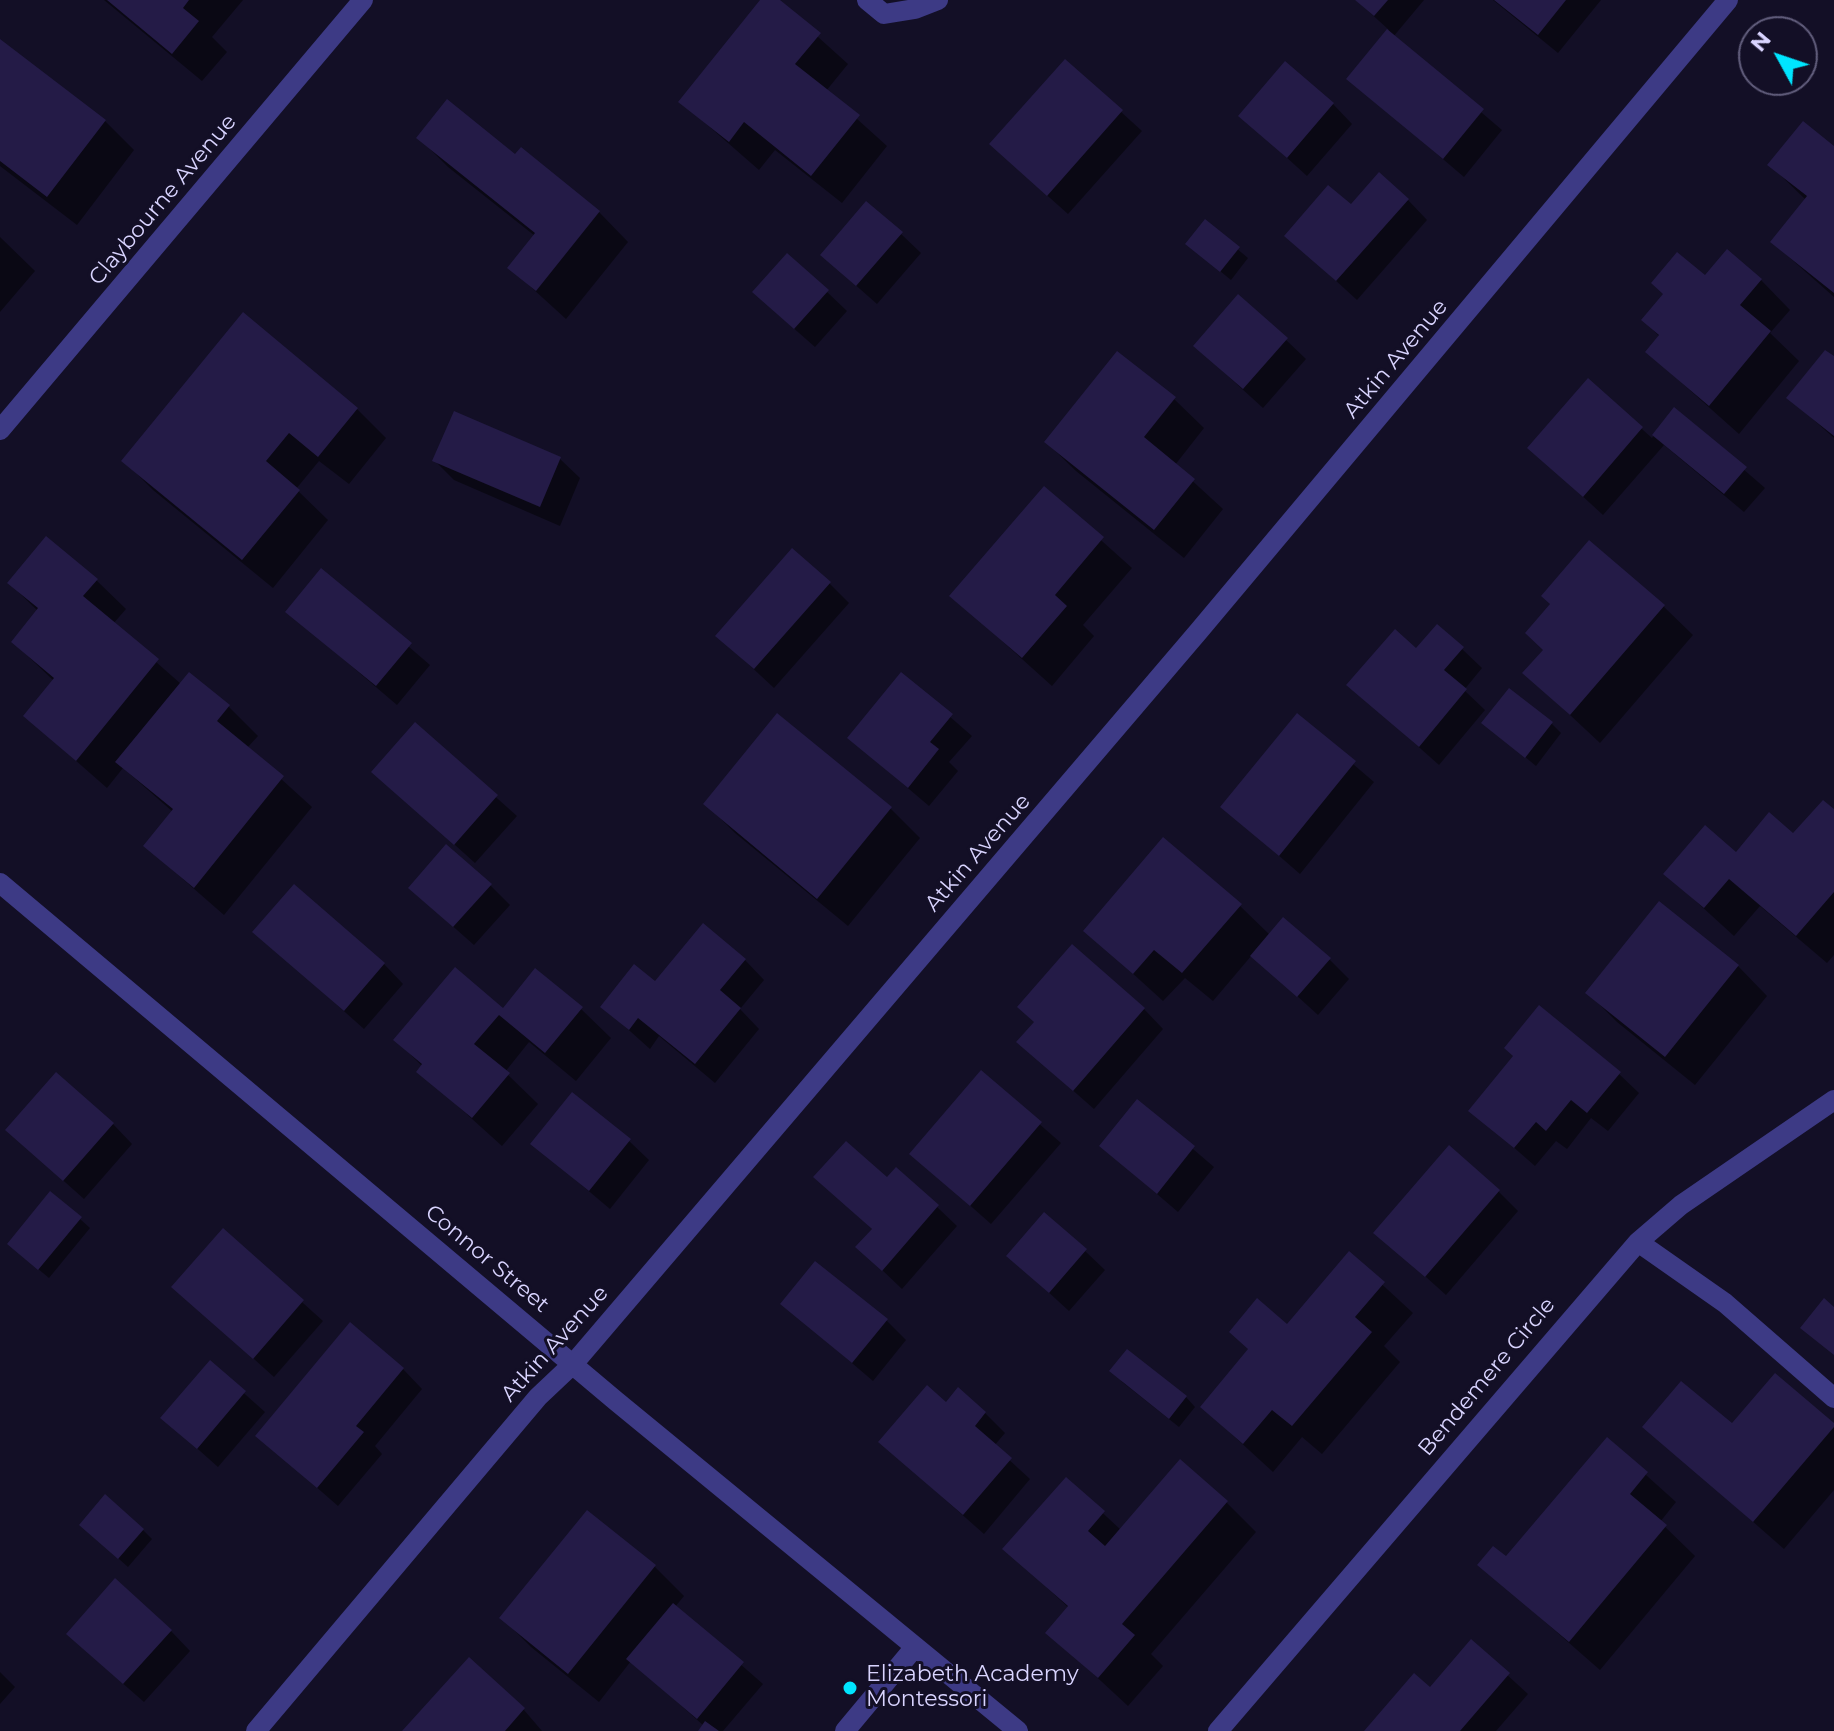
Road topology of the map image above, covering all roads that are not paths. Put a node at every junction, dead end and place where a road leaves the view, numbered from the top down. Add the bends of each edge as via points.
1 (363, 0) edge
2 (867, 0) edge
3 (938, 0) edge
4 (1728, 0) edge
5 (0, 430) edge
6 (0, 883) edge
7 (1834, 1100) edge
8 (1638, 1242) junction
9 (574, 1363) junction
10 (1834, 1398) edge
11 (915, 1647) junction
12 (256, 1731) edge
13 (845, 1731) edge
14 (1018, 1731) edge
15 (1218, 1731) edge

1 - 5 street, Claybourne Avenue
2 - 3 street via 884,14
4 - 9 street, Atkin Avenue
6 - 9 street, Connor Street
7 - 8 street, Bendemere Circle via 1681,1205
8 - 10 street via 1725,1303
8 - 15 street, Bendemere Circle
9 - 11 street, Connor Street
9 - 12 street, Atkin Avenue via 538,1397
11 - 13 street
11 - 14 street, Connor Street

